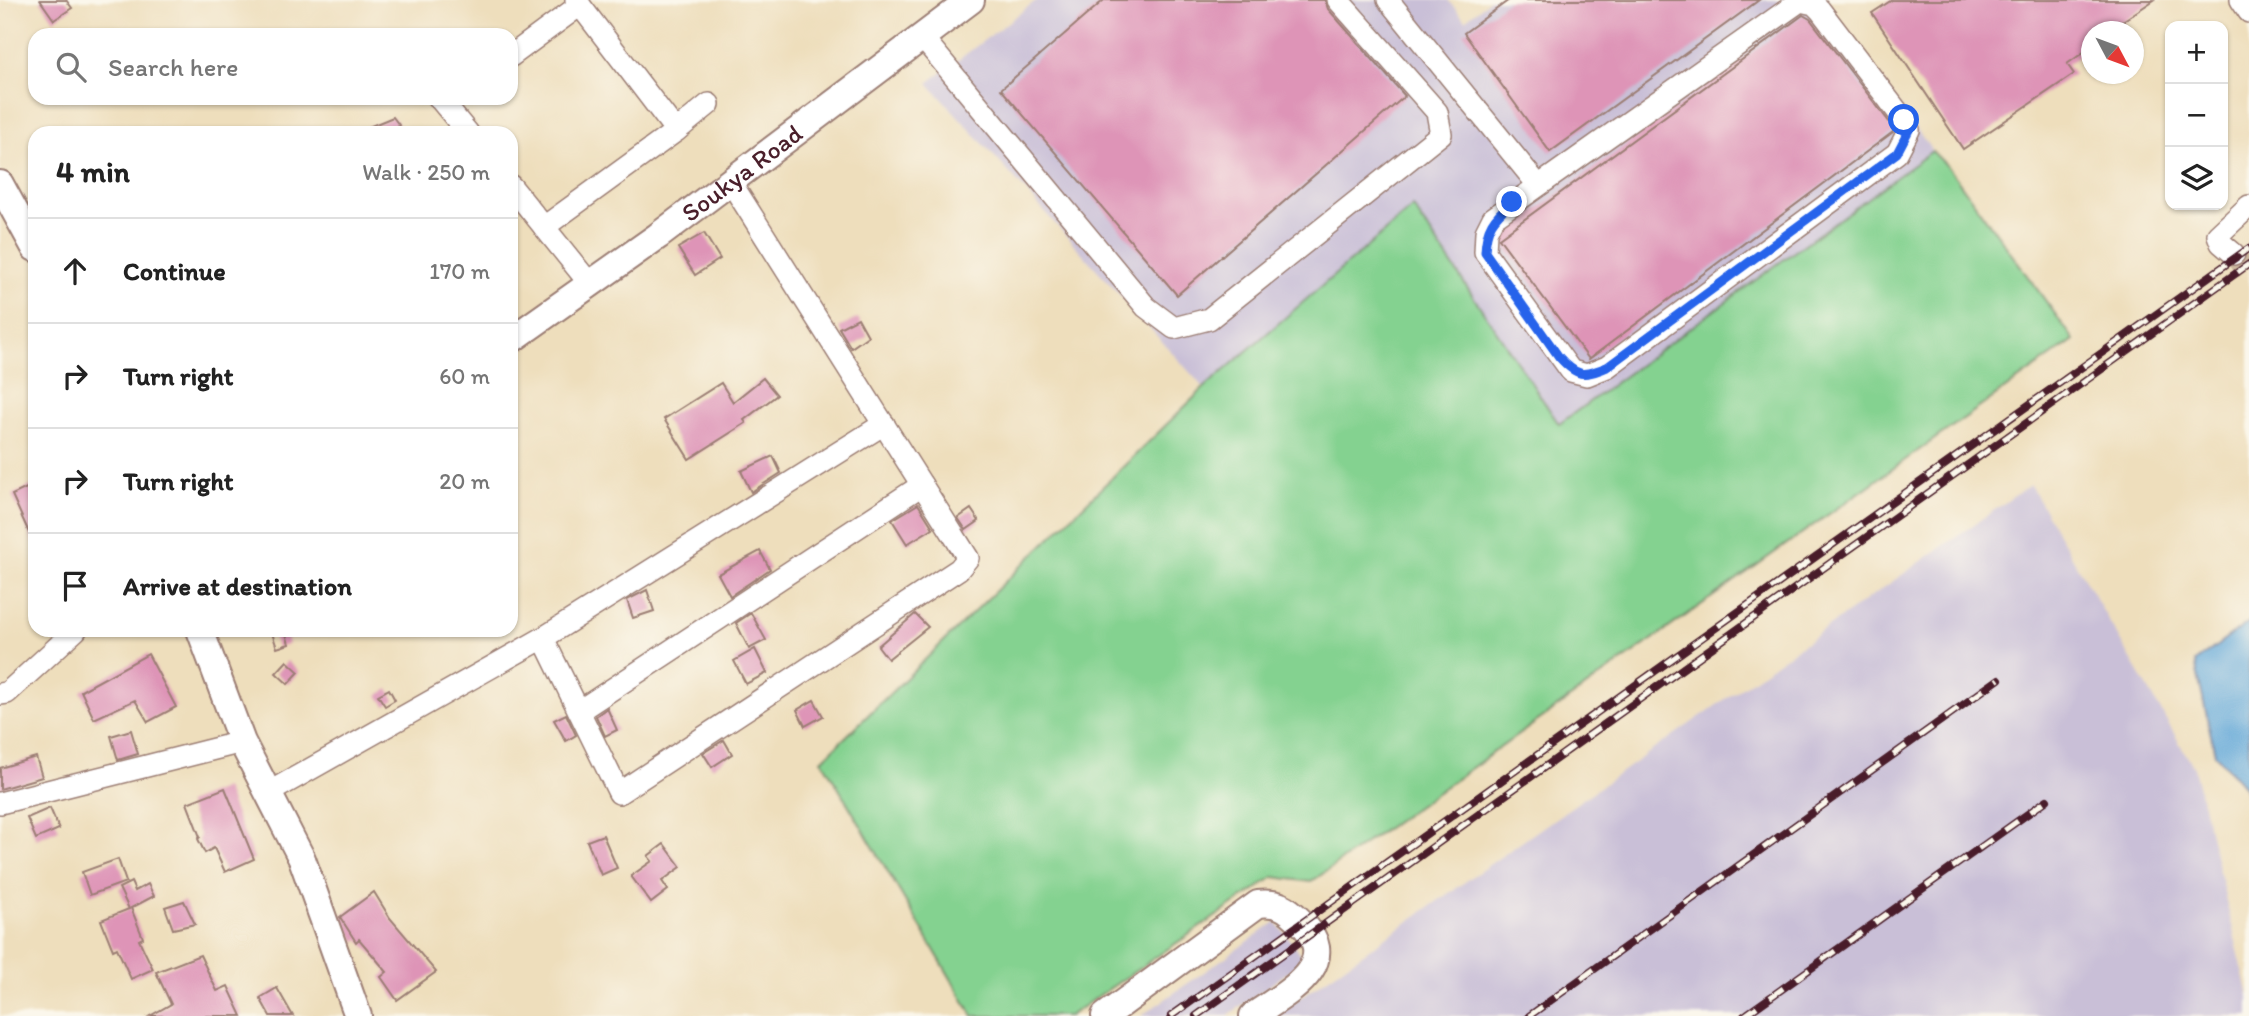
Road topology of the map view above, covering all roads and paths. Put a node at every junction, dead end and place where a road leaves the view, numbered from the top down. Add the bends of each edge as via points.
1 (971, 0) edge
2 (1338, 0) edge
3 (1388, 0) edge
4 (2241, 0) edge
5 (578, 2) edge
6 (2249, 12) edge
7 (922, 37) junction
8 (518, 50) edge
9 (709, 104) dead end
10 (450, 105) edge
11 (463, 126) edge
12 (676, 131) junction
13 (730, 181) junction
14 (0, 184) edge
15 (1538, 185) junction
16 (518, 194) edge
17 (2249, 206) edge
18 (544, 226) junction
19 (28, 235) edge
20 (2234, 254) tunnel mouth
21 (590, 284) junction
22 (518, 335) edge
23 (884, 424) junction
24 (922, 485) junction
25 (68, 637) edge
26 (203, 637) edge
27 (543, 638) junction
28 (0, 694) edge
29 (579, 711) junction
30 (242, 742) junction
31 (268, 793) junction
32 (0, 803) edge
33 (358, 1016) edge
34 (1105, 1016) edge
35 (1253, 1016) edge

1 - 7 main road, Soukya Road
2 - 7 street via 1437,112 1441,134 1209,319 1174,328 1146,307
3 - 15 street
4 - 6 street
5 - 8 street
5 - 12 street
7 - 13 main road, Soukya Road
9 - 12 street
10 - 11 street
12 - 18 street
13 - 21 main road, Soukya Road
13 - 23 street
14 - 19 main road
15 - 15 street via 1493,218 1486,232 1485,252 1559,357 1571,371 1587,375 1607,367 1897,153 1909,130 1815,4 1800,1
16 - 18 street
17 - 20 street via 2218,235
18 - 21 street
21 - 22 main road, Soukya Road
23 - 24 street
23 - 27 street
24 - 29 street
24 - 29 street via 968,558 959,569 619,793
25 - 28 street via 7,693
26 - 30 main road
27 - 29 street
27 - 31 street
30 - 31 main road
30 - 32 street
31 - 33 main road via 302,859
34 - 35 main road via 1258,904 1274,902 1287,908 1313,934 1316,961 1307,978

